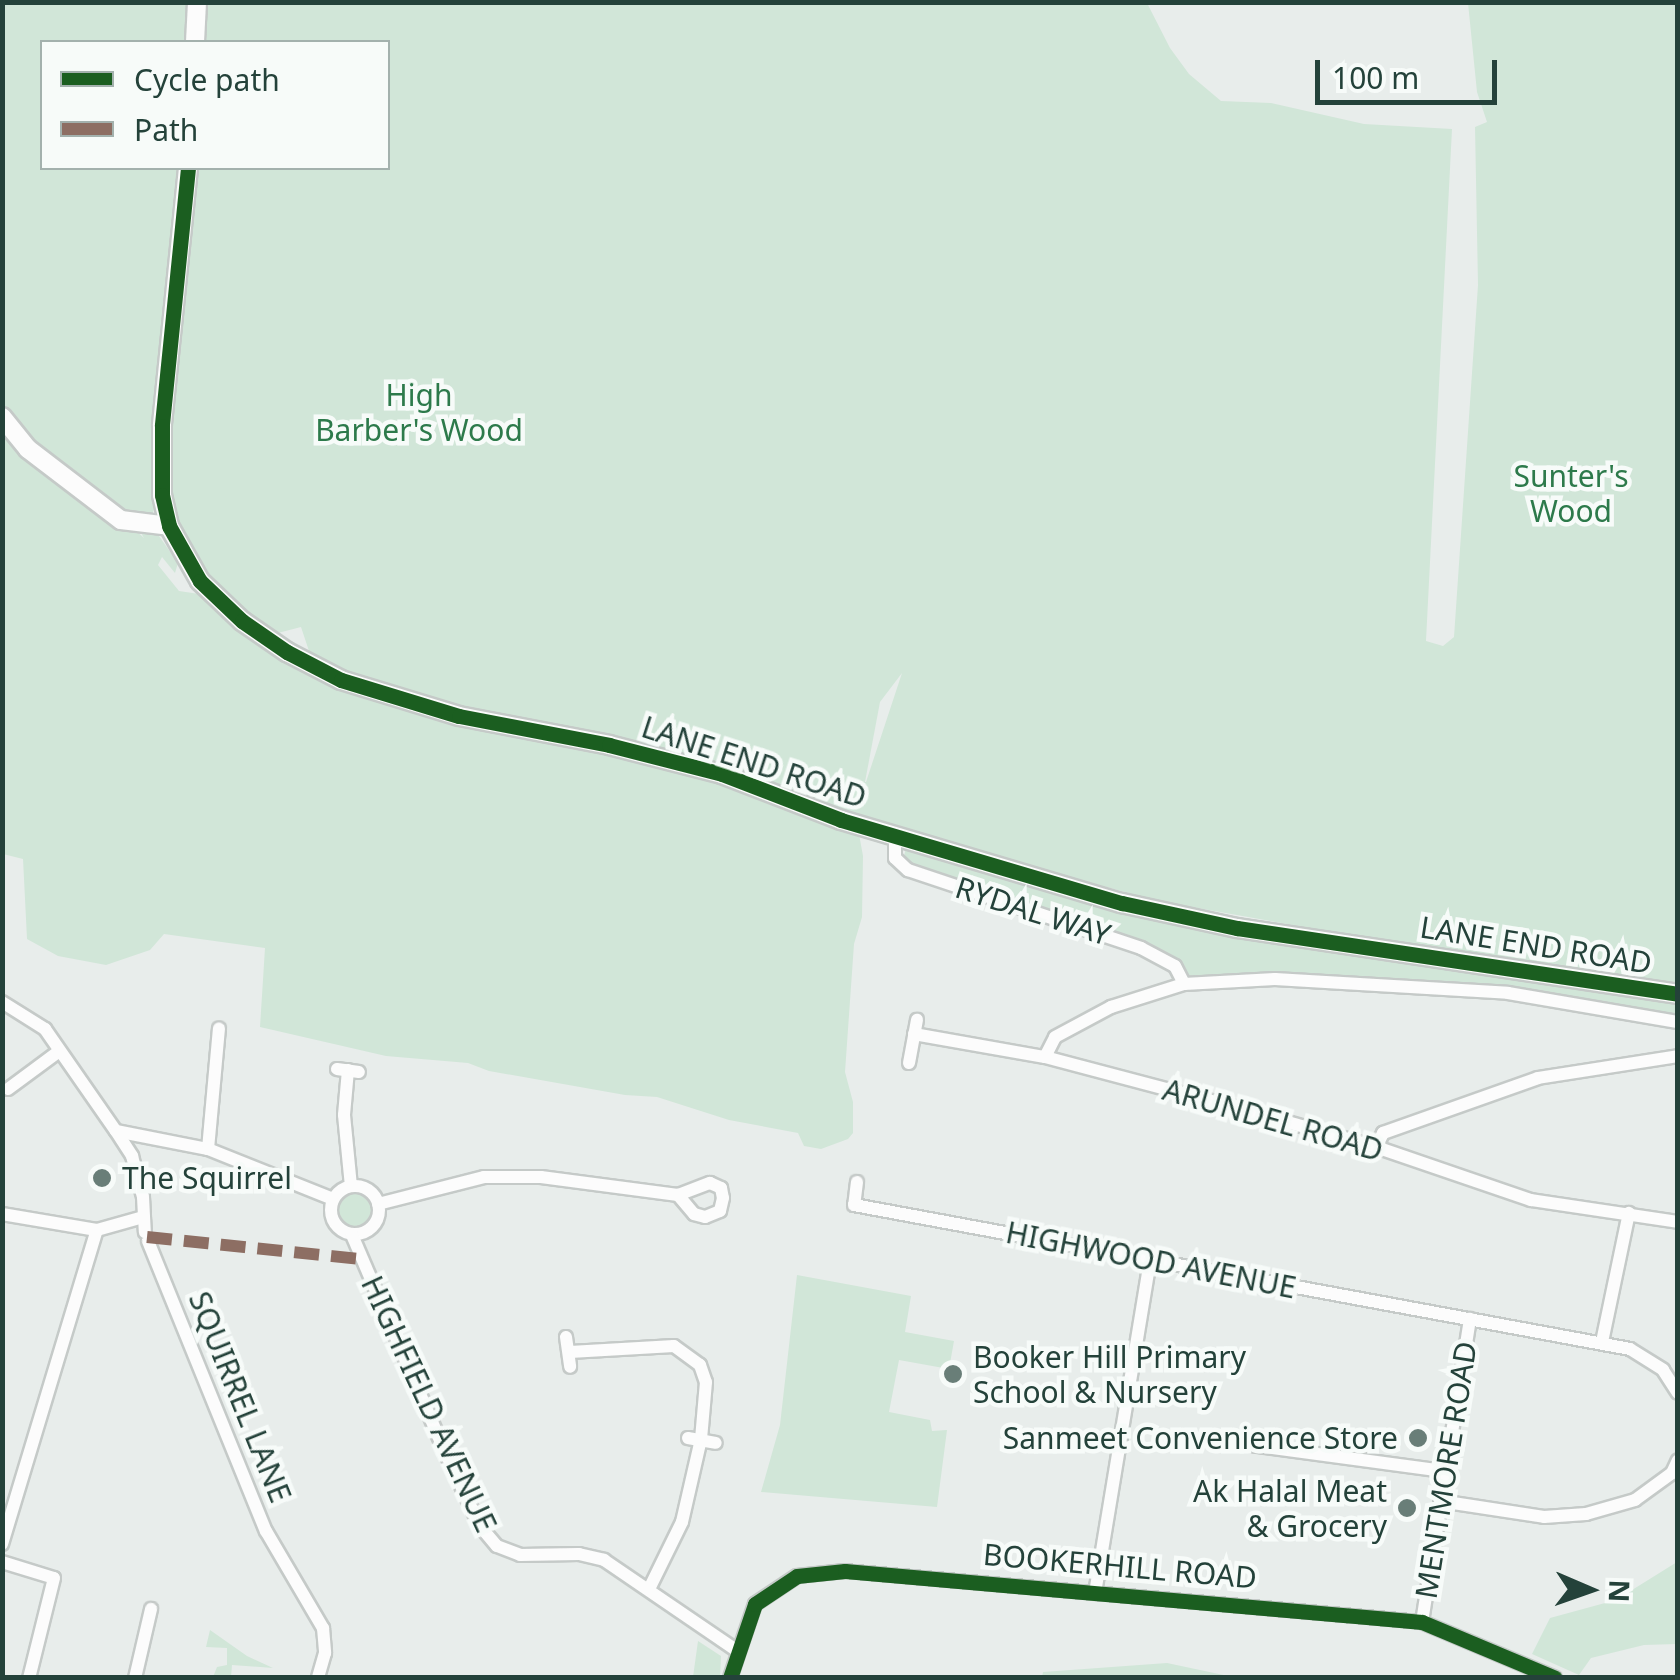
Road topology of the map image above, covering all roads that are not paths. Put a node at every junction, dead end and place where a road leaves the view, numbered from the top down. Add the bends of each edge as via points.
1 (197, 2) edge
2 (195, 40) edge
3 (188, 170) edge
4 (2, 418) edge
5 (169, 526) junction
6 (895, 834) junction
7 (1184, 984) junction
8 (1678, 994) edge
9 (2, 1002) edge
10 (1678, 1022) edge
11 (219, 1028) dead end
12 (58, 1052) junction
13 (1678, 1056) edge
14 (1045, 1057) junction
15 (908, 1063) dead end
16 (348, 1070) dead end
17 (8, 1089) dead end
18 (116, 1131) junction
19 (1376, 1147) junction
20 (208, 1149) junction
21 (857, 1182) dead end
22 (351, 1186) junction
23 (678, 1195) dead end
24 (333, 1199) junction
25 (378, 1204) junction
26 (1628, 1213) junction
27 (2, 1214) edge
28 (1678, 1222) edge
29 (97, 1230) junction
30 (145, 1230) junction
31 (352, 1234) junction
32 (1150, 1260) junction
33 (1470, 1319) junction
34 (566, 1337) dead end
35 (1602, 1342) junction
36 (570, 1352) junction
37 (570, 1367) dead end
38 (1678, 1392) edge
39 (694, 1439) junction
40 (716, 1442) dead end
41 (1236, 1443) dead end
42 (1678, 1460) edge
43 (1443, 1471) junction
44 (1440, 1501) junction
45 (2, 1544) edge
46 (2, 1562) edge
47 (649, 1589) junction
48 (1095, 1594) junction
49 (151, 1610) dead end
50 (1422, 1622) junction
51 (736, 1650) junction
52 (28, 1678) edge
53 (135, 1678) edge
54 (318, 1678) edge
55 (730, 1678) edge
56 (1555, 1678) edge

1 - 2 street
3 - 5 street, LANE END ROAD via 162,426
4 - 5 street via 28,449 121,520
5 - 6 street, LANE END ROAD via 200,580 242,621 341,680 459,716 722,774
6 - 7 street, RYDAL WAY via 895,858 908,870 1141,948 1175,966
6 - 8 street, LANE END ROAD via 1166,914
7 - 10 street via 1276,978 1394,983 1508,992
7 - 14 street via 1111,1007 1055,1037
9 - 12 street, SQUIRREL LANE via 44,1030
11 - 20 street
12 - 17 street
12 - 18 street, SQUIRREL LANE
13 - 19 street via 1538,1078 1383,1133
14 - 15 street, ARUNDEL ROAD via 916,1027
14 - 19 street, ARUNDEL ROAD
16 - 22 street via 344,1115
18 - 20 street
18 - 30 street, SQUIRREL LANE via 132,1156
19 - 26 street, ARUNDEL ROAD via 1531,1200
20 - 24 street
21 - 32 street, HIGHWOOD AVENUE via 854,1204
22 - 24 street
22 - 25 street via 368,1190
23 - 25 street via 484,1178
24 - 31 street via 333,1222
25 - 31 street via 376,1222
26 - 28 street, ARUNDEL ROAD
26 - 35 street
27 - 29 street
29 - 30 street
29 - 45 street
30 - 54 street, SQUIRREL LANE via 266,1531 323,1628 326,1653
31 - 47 street, HIGHFIELD AVENUE via 480,1526 497,1546 520,1555 604,1560
32 - 33 street, HIGHWOOD AVENUE
32 - 48 street
33 - 35 street, HIGHWOOD AVENUE
33 - 43 street, MENTMORE ROAD
34 - 36 street
35 - 38 street, HIGHWOOD AVENUE via 1630,1348 1663,1370
36 - 37 street
36 - 39 street via 657,1344 690,1354 706,1382
39 - 40 street
39 - 47 street via 682,1522
41 - 43 street
42 - 44 street via 1672,1473 1635,1500 1586,1514 1544,1517
43 - 44 street, MENTMORE ROAD
44 - 50 street, MENTMORE ROAD
46 - 52 street via 54,1578
47 - 51 street, HIGHFIELD AVENUE
48 - 50 street, BOOKERHILL ROAD
48 - 51 street, BOOKERHILL ROAD via 845,1571 797,1576 756,1604
49 - 53 street
50 - 56 street, BOOKERHILL ROAD
51 - 55 street, BOOKERHILL ROAD

